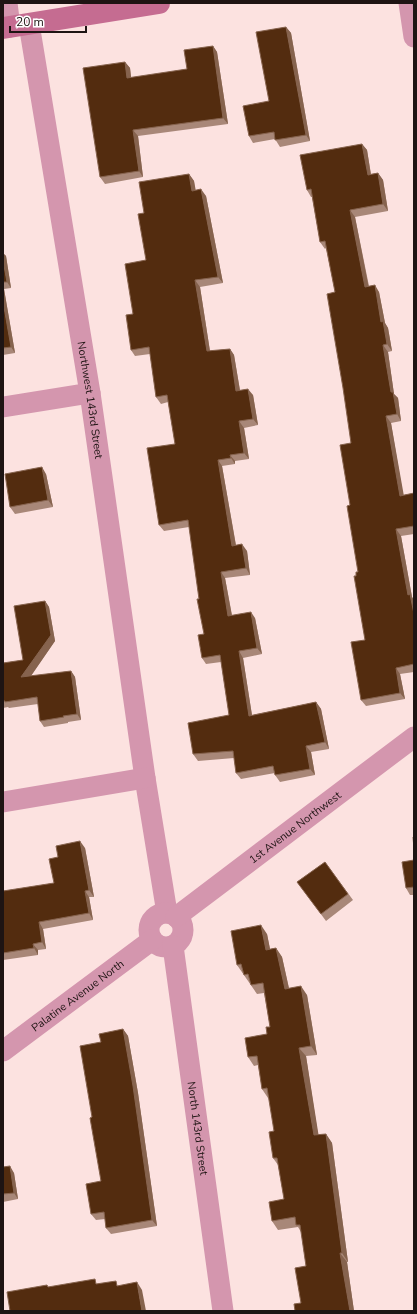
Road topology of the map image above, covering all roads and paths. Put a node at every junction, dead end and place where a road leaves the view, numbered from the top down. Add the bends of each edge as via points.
1 (7, 3) edge
2 (159, 3) edge
3 (409, 3) edge
4 (14, 26) edge
5 (414, 37) edge
6 (90, 393) junction
7 (3, 407) edge
8 (414, 737) edge
9 (145, 778) junction
10 (3, 802) edge
11 (172, 915) junction
12 (152, 940) junction
13 (173, 946) junction
14 (3, 1051) edge
15 (223, 1311) edge

1 - 4 street, Northwest 143rd Street
2 - 4 street
3 - 5 street
4 - 6 street, Northwest 143rd Street
6 - 7 street
6 - 9 street, Northwest 143rd Street
8 - 11 street, 1st Avenue Northwest
9 - 10 street
9 - 11 street
11 - 12 street via 157,916 150,924 149,935
11 - 13 street via 183,926 178,943
12 - 13 street via 161,947
12 - 14 street, Palatine Avenue North
13 - 15 street, North 143rd Street

